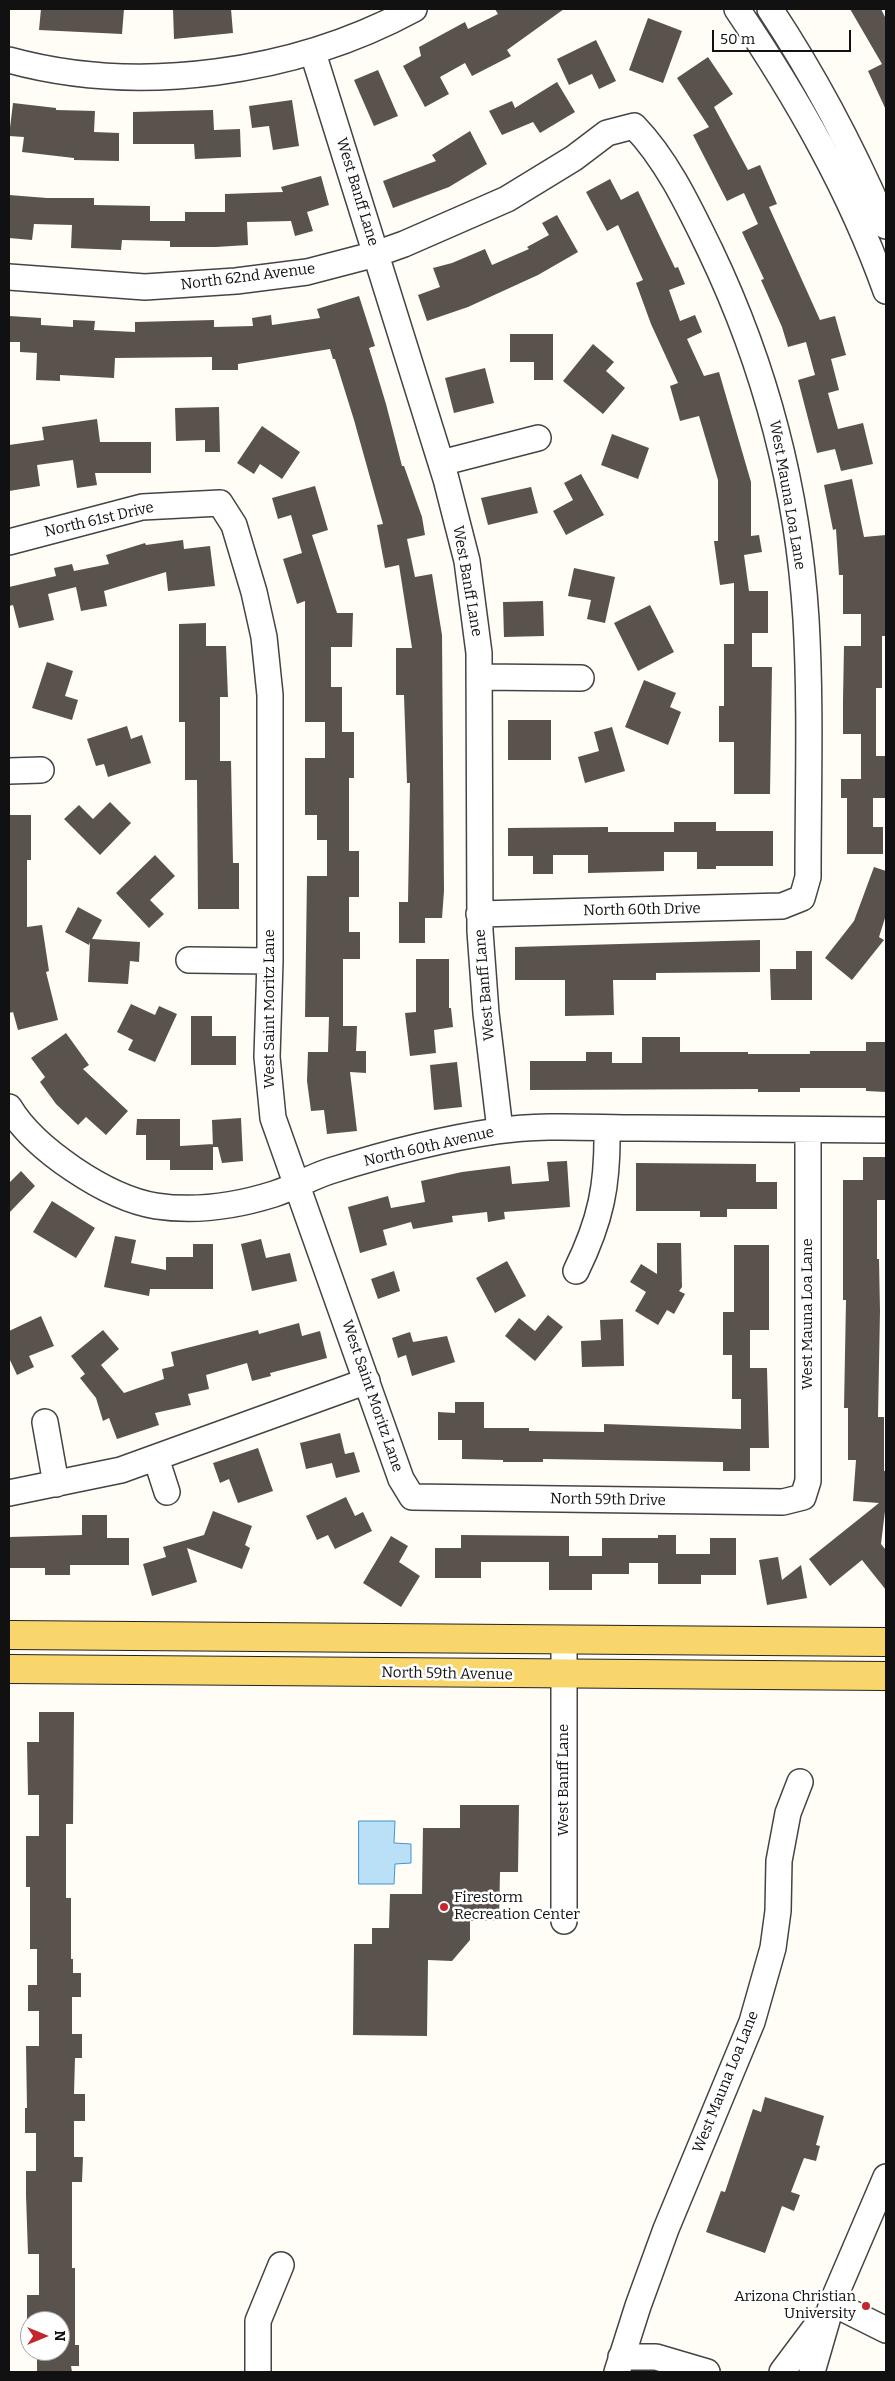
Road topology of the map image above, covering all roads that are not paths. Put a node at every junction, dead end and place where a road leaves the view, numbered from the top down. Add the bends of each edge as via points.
1 (414, 9) edge
2 (737, 9) edge
3 (770, 9) edge
4 (313, 53) junction
5 (9, 60) edge
6 (634, 126) joint
7 (886, 226) edge
8 (376, 254) junction
9 (9, 277) edge
10 (886, 290) edge
11 (538, 438) dead end
12 (441, 464) junction
13 (220, 503) joint
14 (9, 542) edge
15 (479, 677) junction
16 (581, 678) dead end
17 (41, 770) dead end
18 (9, 771) edge
19 (802, 898) joint
20 (479, 914) junction
21 (189, 960) dead end
22 (270, 961) junction
23 (11, 1114) edge
24 (607, 1128) junction
25 (500, 1130) junction
26 (808, 1130) junction
27 (886, 1130) edge
28 (297, 1184) junction
29 (576, 1271) dead end
30 (367, 1382) junction
31 (45, 1422) dead end
32 (156, 1458) junction
33 (56, 1484) junction
34 (9, 1492) edge
35 (168, 1492) dead end
36 (412, 1497) joint
37 (803, 1497) joint
38 (9, 1635) edge
39 (564, 1640) junction
40 (886, 1642) edge
41 (9, 1669) edge
42 (563, 1675) junction
43 (886, 1676) edge
44 (800, 1782) dead end
45 (564, 1921) dead end
46 (886, 2177) edge
47 (281, 2265) dead end
48 (832, 2303) junction
49 (886, 2330) edge
50 (619, 2365) edge
51 (701, 2371) edge
52 (258, 2372) edge
53 (646, 2372) edge
54 (782, 2372) edge
55 (812, 2372) edge

1 - 4 street
2 - 10 street via 792,94 849,198
3 - 7 street via 816,86
4 - 5 street via 236,70 186,75 112,76 68,72
4 - 8 street, West Banff Lane
6 - 8 street, North 62nd Avenue via 607,133 574,158 507,199
6 - 19 street, West Mauna Loa Lane via 651,144 691,211 720,272 768,398 785,469 800,554 806,619 808,876
8 - 9 street, North 62nd Avenue via 307,272 236,282 119,287
8 - 12 street, West Banff Lane
11 - 12 street
12 - 15 street, West Banff Lane via 467,561
13 - 14 street, North 61st Drive via 142,507
13 - 22 street, West Saint Moritz Lane via 234,524 264,637 270,695
15 - 16 street
15 - 20 street, West Banff Lane
17 - 18 street
19 - 20 street, North 60th Drive via 782,906
20 - 25 street, West Banff Lane via 486,1013
21 - 22 street
22 - 28 street, West Saint Moritz Lane via 268,1083 273,1118
23 - 28 street, North 60th Avenue via 37,1140 93,1183 154,1206 217,1208 276,1194
24 - 25 street, North 60th Avenue
24 - 26 street, North 60th Avenue
24 - 29 street via 604,1192 598,1219
25 - 28 street, North 60th Avenue via 386,1155
26 - 27 street, North 60th Avenue
26 - 37 street, West Mauna Loa Lane via 808,1481
28 - 30 street, West Saint Moritz Lane
30 - 32 street
30 - 36 street, West Saint Moritz Lane via 401,1479
31 - 33 street
32 - 33 street via 121,1470
32 - 35 street
33 - 34 street
36 - 37 street, North 59th Drive via 783,1502
38 - 39 main road
39 - 40 main road
39 - 42 street, West Banff Lane
41 - 42 main road, North 59th Avenue
42 - 43 main road, North 59th Avenue
42 - 45 street, West Banff Lane
44 - 50 street, West Mauna Loa Lane via 788,1813 779,1861 773,1948 752,2022 666,2229
46 - 48 street
47 - 52 street via 258,2321
48 - 49 street
48 - 54 street
48 - 55 street
50 - 51 street via 656,2357
50 - 53 street

